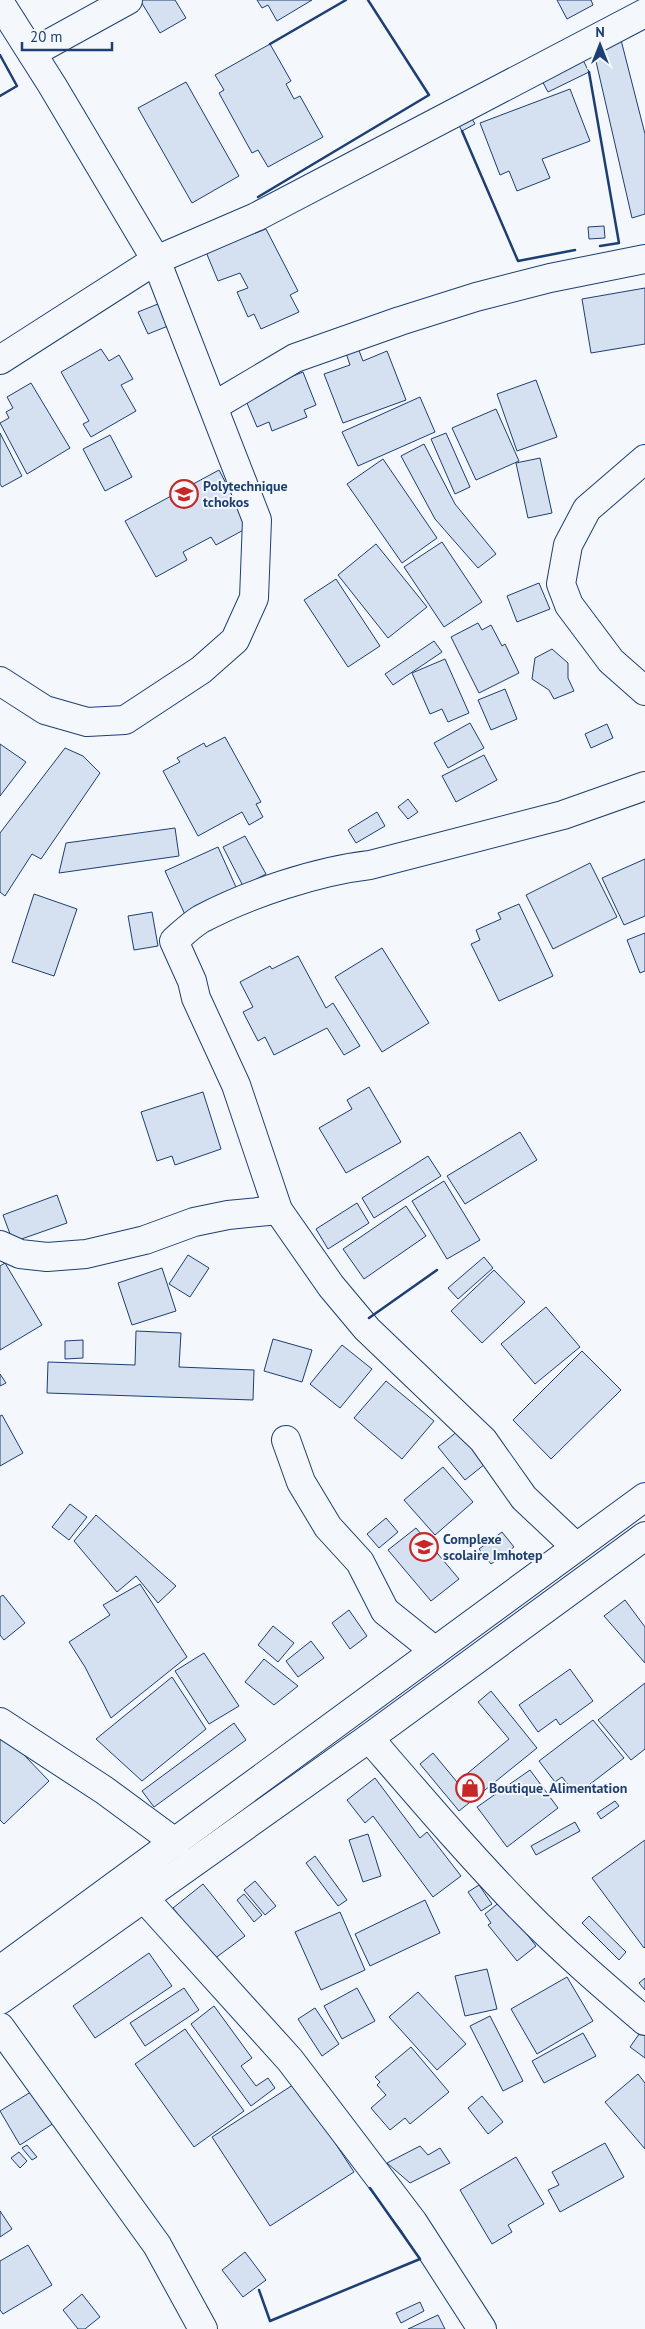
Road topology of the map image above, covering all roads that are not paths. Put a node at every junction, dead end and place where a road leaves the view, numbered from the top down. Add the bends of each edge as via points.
1 (128, 0) edge
2 (0, 3) edge
3 (645, 13) edge
4 (32, 53) junction
5 (645, 259) edge
6 (156, 260) junction
7 (0, 360) edge
8 (214, 406) junction
9 (645, 459) edge
10 (0, 681) edge
11 (645, 691) edge
12 (645, 786) edge
13 (278, 1210) junction
14 (0, 1245) edge
15 (286, 1440) dead end
16 (645, 1497) edge
17 (645, 1536) edge
18 (576, 1547) junction
19 (435, 1651) junction
20 (0, 1722) edge
21 (370, 1738) junction
22 (176, 1843) junction
23 (143, 1897) junction
24 (0, 1970) edge
25 (0, 2000) edge
26 (645, 2021) edge
27 (0, 2027) edge
28 (203, 2329) edge
29 (482, 2329) edge

1 - 4 street
2 - 4 street
3 - 6 street via 256,217
4 - 6 street
5 - 8 street via 550,278 400,321 295,358
6 - 7 street
6 - 8 street
8 - 10 street via 257,520 254,598 235,640 202,670 125,720 87,722 45,710
9 - 11 street via 587,509 568,545 561,584 569,605 611,661
12 - 13 street via 563,815 276,888 200,920 174,941 236,1085
13 - 14 street via 194,1222 145,1240 86,1254 47,1258 20,1254
13 - 18 street via 331,1286 368,1329 483,1440 524,1498
15 - 19 street via 301,1482 328,1527 360,1562 386,1611
16 - 18 street
17 - 21 street
18 - 19 street
19 - 22 street
20 - 22 street via 104,1790
21 - 23 street
21 - 26 street via 525,1912
22 - 24 street
23 - 25 street
23 - 29 street via 290,2060 413,2222
27 - 28 street via 157,2245

